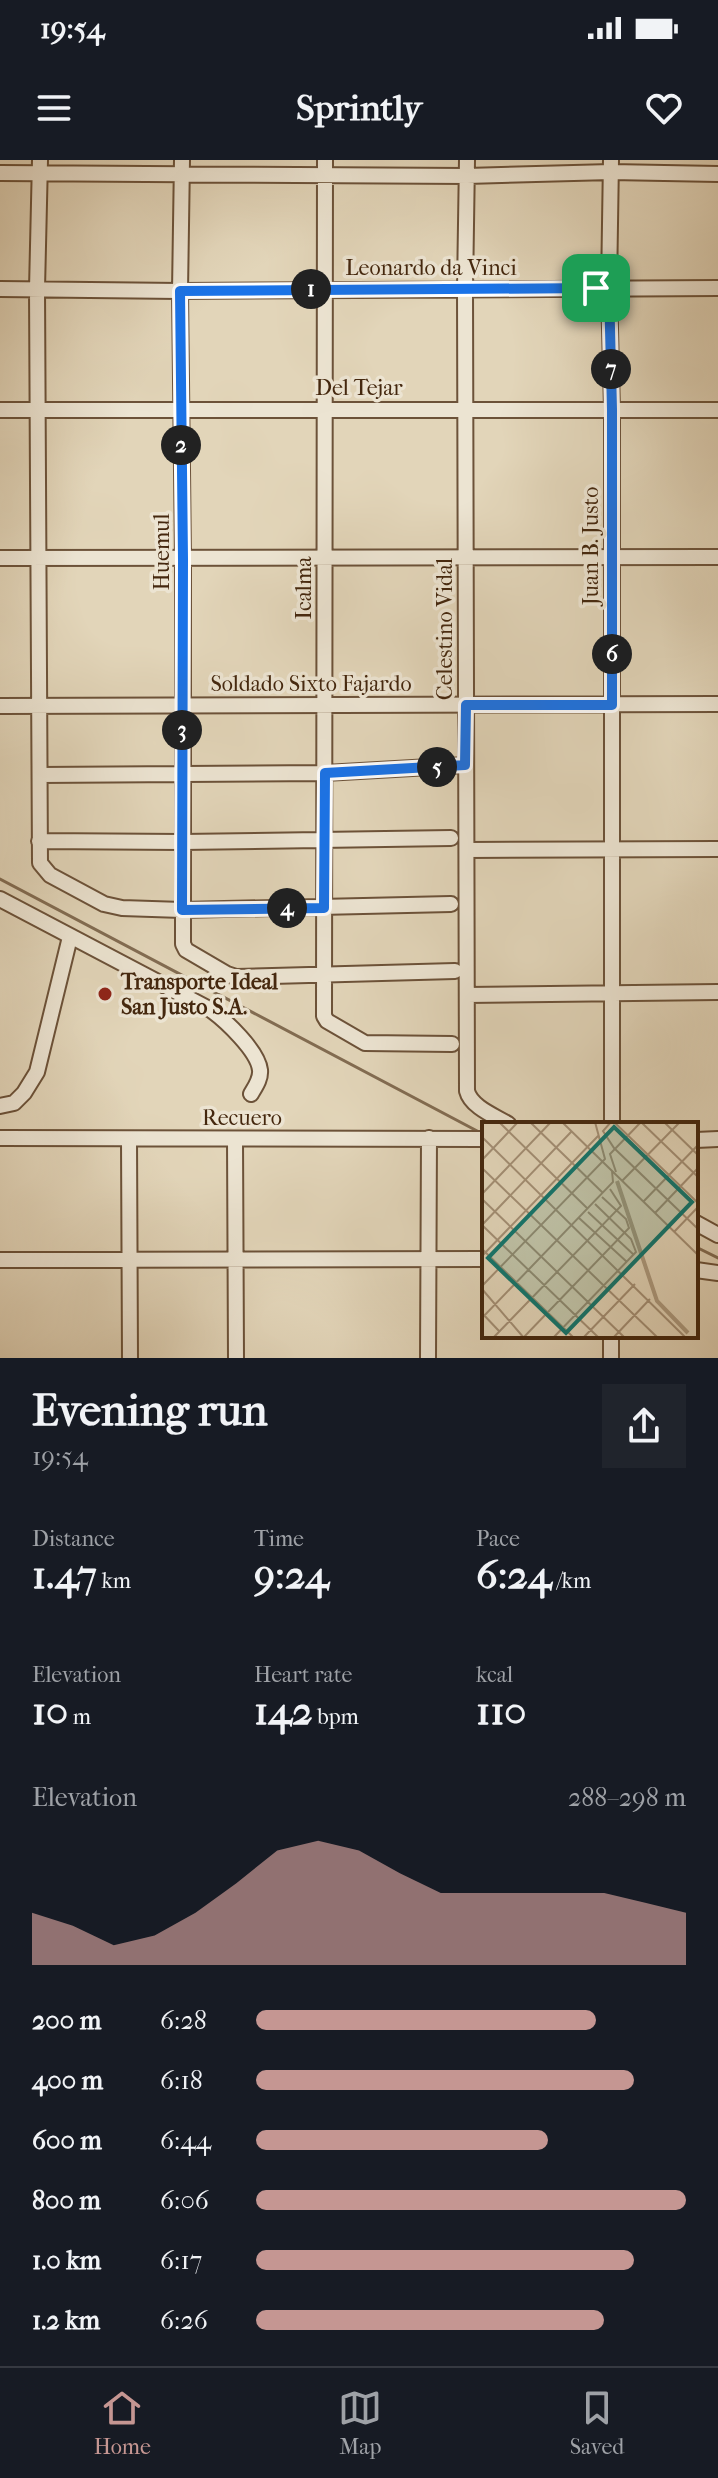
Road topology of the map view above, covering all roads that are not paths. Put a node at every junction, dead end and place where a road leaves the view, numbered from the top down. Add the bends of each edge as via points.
1 (467, 160) edge
2 (40, 166) edge
3 (611, 166) edge
4 (182, 167) edge
5 (325, 167) edge
6 (0, 173) edge
7 (718, 174) edge
8 (467, 176) junction
9 (609, 288) junction
10 (718, 288) edge
11 (0, 289) edge
12 (37, 289) junction
13 (325, 289) junction
14 (465, 289) junction
15 (180, 291) junction
16 (181, 408) junction
17 (39, 409) junction
18 (324, 409) junction
19 (466, 409) junction
20 (0, 410) edge
21 (612, 410) junction
22 (718, 410) edge
23 (325, 556) junction
24 (466, 557) junction
25 (612, 557) junction
26 (718, 557) edge
27 (0, 558) edge
28 (37, 558) junction
29 (183, 559) junction
30 (718, 704) edge
31 (182, 705) junction
32 (466, 705) junction
33 (612, 705) junction
34 (0, 706) edge
35 (38, 706) junction
36 (324, 706) junction
37 (465, 765) junction
38 (325, 773) junction
39 (40, 775) junction
40 (182, 775) junction
41 (451, 838) dead end
42 (39, 841) junction
43 (324, 841) junction
44 (182, 842) junction
45 (718, 849) edge
46 (467, 850) junction
47 (611, 851) junction
48 (0, 899) edge
49 (451, 904) dead end
50 (324, 908) junction
51 (182, 910) junction
52 (70, 937) junction
53 (455, 971) dead end
54 (324, 975) junction
55 (613, 992) junction
56 (718, 992) edge
57 (467, 995) junction
58 (452, 1044) dead end
59 (251, 1094) dead end
60 (0, 1106) edge
61 (505, 1122) edge
62 (612, 1122) edge
63 (0, 1138) edge
64 (429, 1138) junction
65 (129, 1139) junction
66 (235, 1139) junction
67 (718, 1139) edge
68 (482, 1140) edge
69 (698, 1140) edge
70 (698, 1224) edge
71 (718, 1235) edge
72 (482, 1259) edge
73 (0, 1260) edge
74 (129, 1260) junction
75 (429, 1260) junction
76 (236, 1261) junction
77 (698, 1270) edge
78 (718, 1273) edge
79 (130, 1358) edge
80 (236, 1358) edge
81 (428, 1358) edge

1 - 8 street, Celestino Vidal
2 - 4 street
2 - 6 street
2 - 12 street
3 - 7 street
3 - 8 street
3 - 9 street, Juan B. Justo
4 - 5 street
4 - 15 street, Huemul
5 - 8 street
5 - 13 street, Icalma
8 - 14 street, Celestino Vidal
9 - 10 street, Leonardo da Vinci
9 - 14 street, Leonardo da Vinci
9 - 21 street, Juan B. Justo
11 - 12 street, Leonardo da Vinci
12 - 15 street, Leonardo da Vinci
12 - 17 street
13 - 14 street, Leonardo da Vinci
13 - 15 street, Leonardo da Vinci
13 - 18 street, Icalma
14 - 19 street, Celestino Vidal
15 - 16 street, Huemul
16 - 17 street, Del Tejar
16 - 18 street, Del Tejar
16 - 29 street, Huemul
17 - 20 street, Del Tejar
17 - 28 street
18 - 19 street, Del Tejar
18 - 23 street, Icalma
19 - 21 street, Del Tejar
19 - 24 street, Celestino Vidal
21 - 22 street, Del Tejar
21 - 25 street, Juan B. Justo
23 - 24 street
23 - 29 street
23 - 36 street, Icalma
24 - 25 street
24 - 32 street, Celestino Vidal
25 - 26 street
25 - 33 street, Juan B. Justo
27 - 28 street
28 - 29 street
28 - 35 street
29 - 31 street, Huemul
30 - 33 street, Soldado Sixto Fajardo
31 - 35 street, Soldado Sixto Fajardo
31 - 36 street, Soldado Sixto Fajardo
31 - 40 street, Huemul
32 - 33 street, Soldado Sixto Fajardo
32 - 36 street, Soldado Sixto Fajardo
32 - 37 street, Celestino Vidal
33 - 47 street, Juan B. Justo
34 - 35 street, Soldado Sixto Fajardo
35 - 39 street
36 - 38 street, Icalma
37 - 38 street
37 - 46 street, Celestino Vidal
38 - 40 street
38 - 43 street, Icalma
39 - 40 street
39 - 42 street
40 - 44 street, Huemul
41 - 43 street
42 - 44 street
42 - 51 street via 40,863 50,875 104,904
43 - 44 street
43 - 50 street, Icalma
44 - 51 street, Huemul
45 - 47 street
46 - 47 street
46 - 57 street, Celestino Vidal
47 - 55 street, Juan B. Justo
48 - 52 street
49 - 50 street
50 - 51 street
50 - 54 street, Icalma
51 - 54 street, Huemul via 186,950 227,974
52 - 59 street via 227,1022 257,1059 260,1079
52 - 60 street via 37,1072 14,1103
53 - 54 street
54 - 58 street, Icalma via 327,1021 365,1043
55 - 56 street
55 - 57 street
55 - 62 street, Juan B. Justo
57 - 61 street, Celestino Vidal via 469,1098
63 - 65 street, Recuero
64 - 66 street, Recuero
64 - 68 street, Recuero
64 - 75 street
65 - 66 street, Recuero
65 - 74 street
66 - 76 street
67 - 69 street
70 - 71 street
72 - 75 street
73 - 74 street
74 - 76 street
74 - 79 street
75 - 76 street
75 - 81 street
76 - 80 street
77 - 78 street

